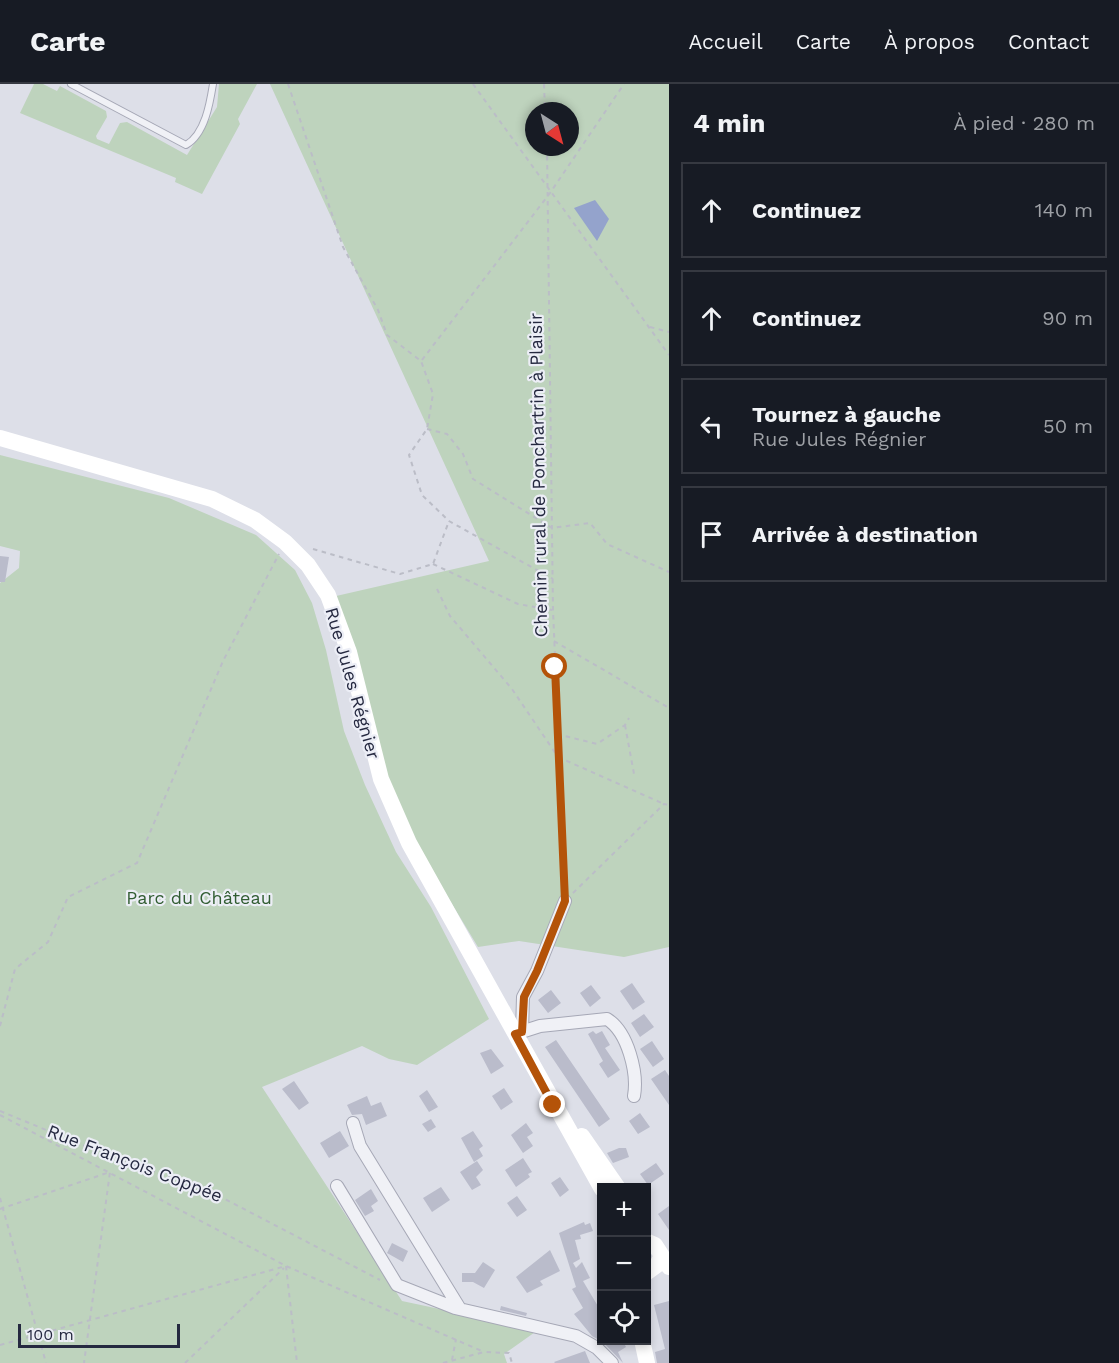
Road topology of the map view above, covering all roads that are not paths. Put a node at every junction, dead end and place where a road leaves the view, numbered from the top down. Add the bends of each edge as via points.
1 (71, 84) edge
2 (213, 84) edge
3 (0, 438) edge
4 (565, 901) road end
5 (518, 1033) junction
6 (535, 1070) junction
7 (634, 1096) dead end
8 (353, 1123) dead end
9 (599, 1183) edge
10 (614, 1183) edge
11 (337, 1186) dead end
12 (651, 1242) edge
13 (665, 1262) edge
14 (651, 1269) edge
15 (651, 1271) edge
16 (669, 1274) edge
17 (460, 1309) junction
18 (643, 1345) edge
19 (612, 1363) edge
20 (647, 1363) edge

1 - 2 lane via 186,145 209,110
3 - 5 street, Rue Jules Régnier via 212,499 255,520 308,565 328,595 349,652 381,779 409,843
4 - 5 street via 524,997
5 - 6 street, Rue Jules Régnier
5 - 7 street via 540,1026 607,1019 621,1032 637,1080
6 - 9 street, Rue Jules Régnier
6 - 10 street, Rue Jules Régnier
8 - 17 street via 360,1146
11 - 17 street via 397,1285
12 - 13 street
13 - 14 street
15 - 16 street
17 - 19 street via 576,1336
18 - 20 street

